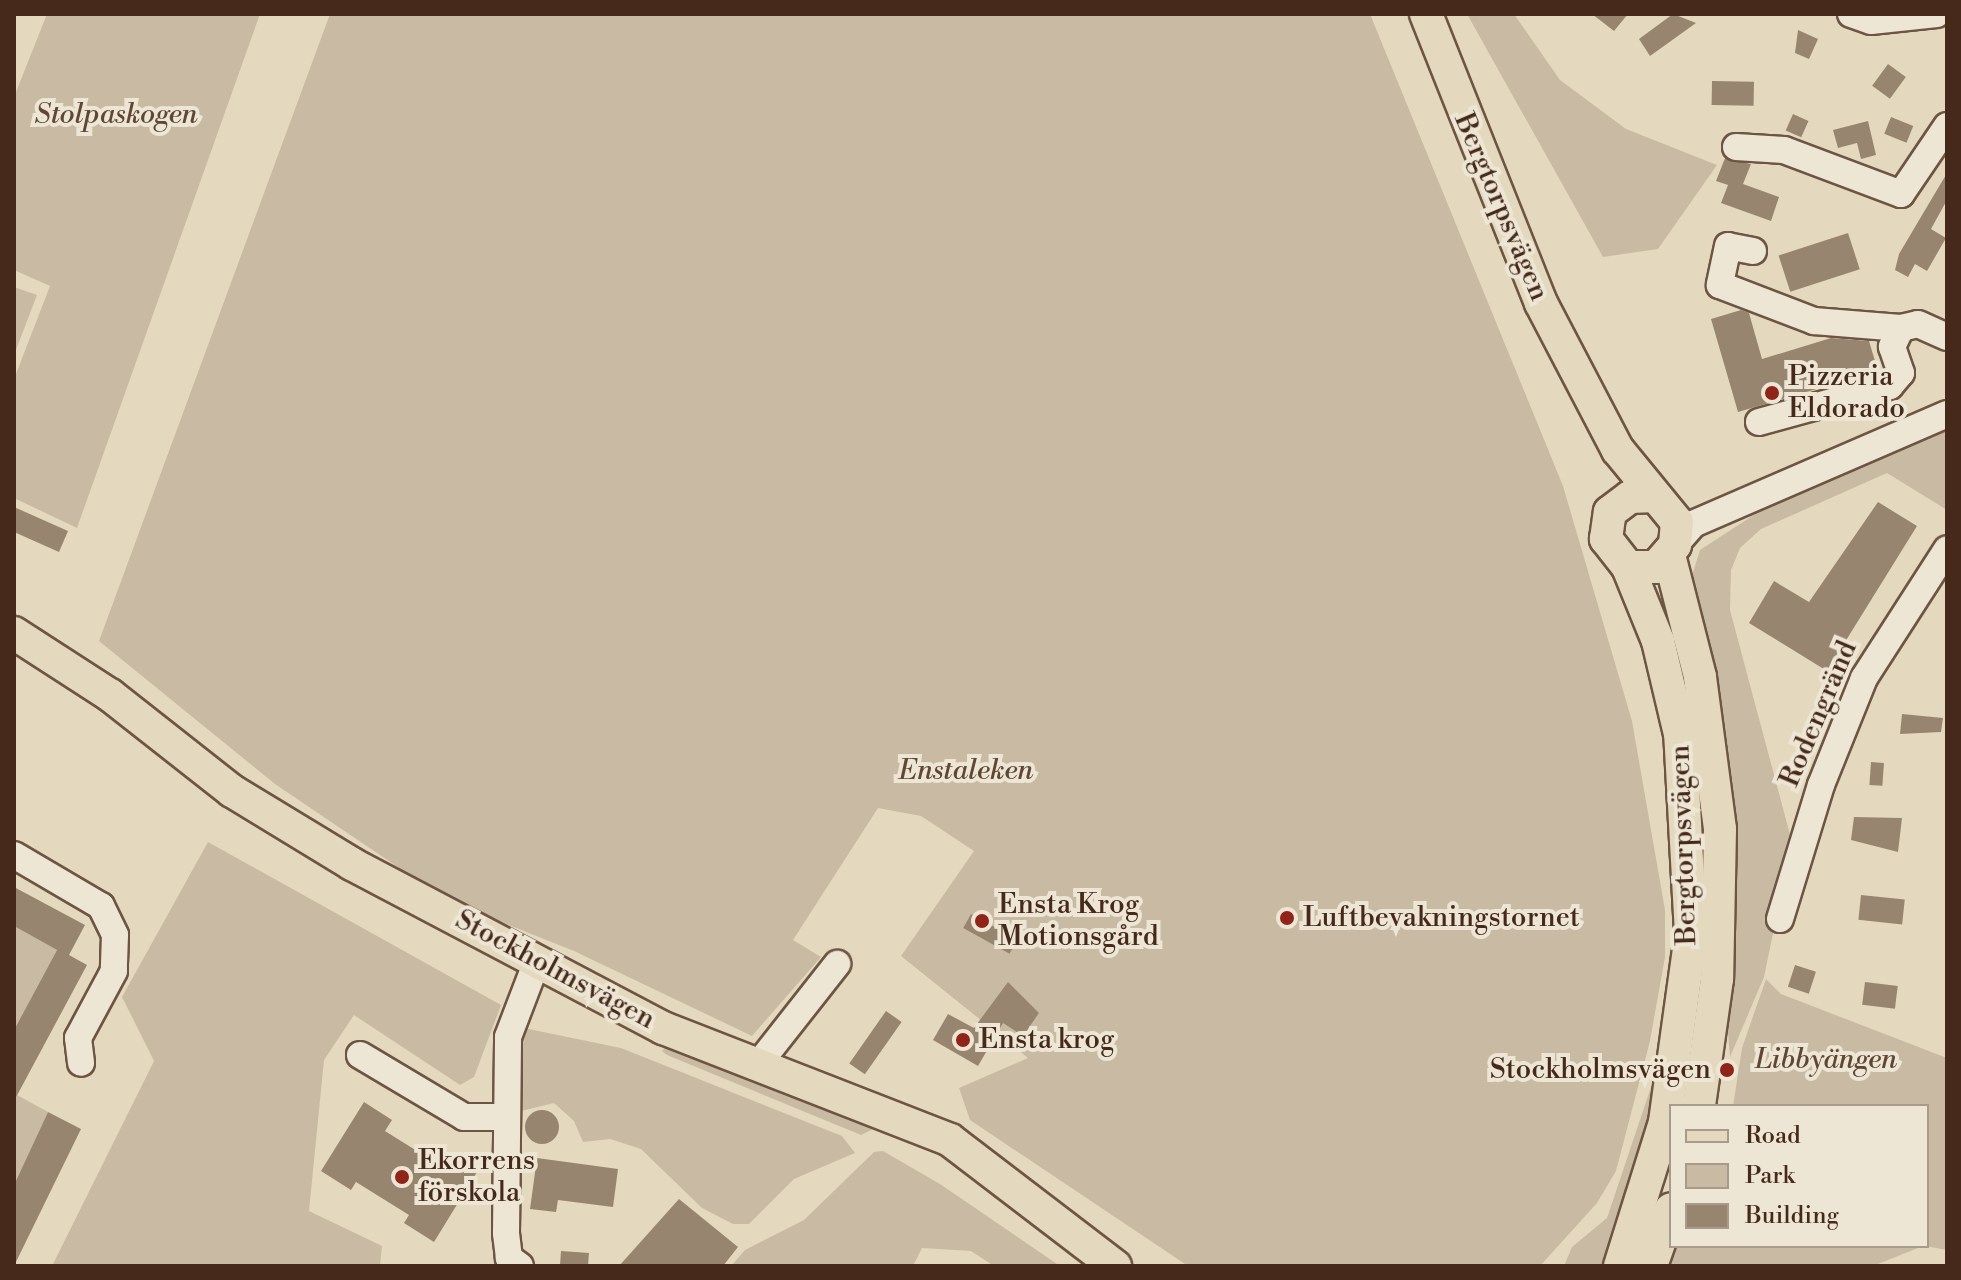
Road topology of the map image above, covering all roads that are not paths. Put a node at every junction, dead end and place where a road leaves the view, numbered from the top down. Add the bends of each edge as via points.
1 (1426, 14) edge
2 (1851, 14) edge
3 (1937, 14) edge
4 (1947, 126) edge
5 (1736, 147) dead end
6 (1753, 251) dead end
7 (1901, 328) junction
8 (1947, 337) edge
9 (1587, 396) junction
10 (1947, 414) edge
11 (1759, 422) dead end
12 (1802, 477) junction
13 (1661, 500) junction
14 (1617, 503) junction
15 (1947, 549) edge
16 (1672, 550) junction
17 (1628, 567) junction
18 (14, 633) edge
19 (1700, 677) junction
20 (14, 855) edge
21 (1780, 919) dead end
22 (537, 961) junction
23 (837, 964) dead end
24 (360, 1055) dead end
25 (760, 1062) junction
26 (81, 1063) dead end
27 (1699, 1104) edge
28 (506, 1117) junction
29 (1669, 1215) edge
30 (520, 1266) edge
31 (1115, 1266) edge
32 (1620, 1266) edge
33 (1651, 1266) edge

1 - 9 main road, Bergtorpsvägen via 1480,163
2 - 3 street via 1871,21
4 - 5 street via 1901,194 1784,150
6 - 7 street via 1728,246 1720,285 1814,321
7 - 8 street via 1918,324
7 - 11 street via 1892,347 1901,373 1890,386
9 - 13 main road, Bergtorpsvägen
9 - 14 main road, Bergtorpsvägen
10 - 12 street
12 - 13 street via 1693,505
12 - 16 street via 1693,524
12 - 19 street via 1693,549 1685,588
13 - 14 main road
13 - 16 main road, Bergtorpsvägen via 1677,522
14 - 17 main road, Bergtorpsvägen via 1606,524 1606,539
15 - 21 street, Rodengränd via 1864,678 1821,785
16 - 17 main road via 1656,567
16 - 19 main road, Bergtorpsvägen
17 - 32 main road, Bergtorpsvägen via 1658,641 1680,734 1691,934 1665,1122
18 - 22 main road, Stockholmsvägen via 110,695 232,791 352,864
19 - 27 main road, Bergtorpsvägen via 1720,829 1717,979
20 - 26 street via 101,906 115,935 114,971 78,1038
22 - 25 main road, Stockholmsvägen via 663,1028
22 - 28 street via 508,1037
23 - 25 street
24 - 28 street via 464,1117
25 - 31 main road, Stockholmsvägen via 950,1140
28 - 30 street via 506,1233 509,1258
29 - 33 main road

